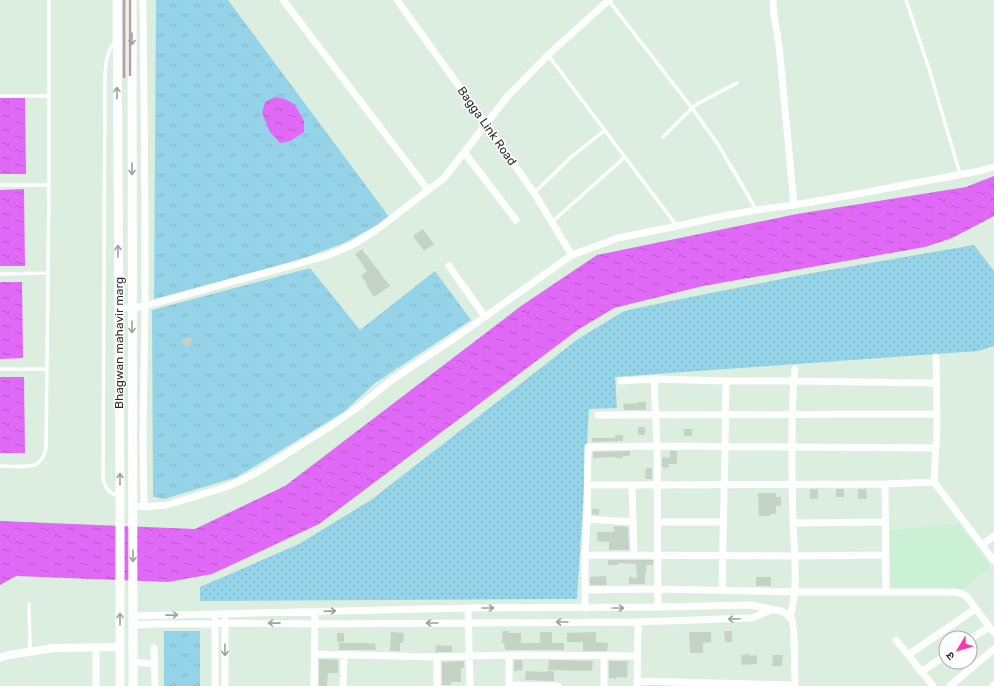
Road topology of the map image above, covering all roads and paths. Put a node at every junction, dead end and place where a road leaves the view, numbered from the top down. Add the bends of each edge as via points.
1 (49, 0) edge
2 (117, 0) edge
3 (132, 0) edge
4 (143, 0) edge
5 (283, 0) edge
6 (397, 0) edge
7 (609, 0) edge
8 (773, 0) edge
9 (906, 0) edge
10 (117, 39) junction
11 (548, 56) junction
12 (736, 83) dead end
13 (0, 96) edge
14 (49, 96) junction
15 (692, 108) junction
16 (117, 117) junction
17 (132, 117) junction
18 (486, 124) junction
19 (605, 130) junction
20 (662, 137) dead end
21 (464, 152) junction
22 (625, 157) junction
23 (994, 167) edge
24 (960, 175) junction
25 (49, 185) junction
26 (0, 186) edge
27 (428, 190) junction
28 (534, 193) junction
29 (794, 205) junction
30 (756, 210) junction
31 (516, 220) dead end
32 (552, 222) junction
33 (677, 226) junction
34 (572, 255) junction
35 (449, 266) dead end
36 (0, 274) edge
37 (48, 274) junction
38 (145, 306) junction
39 (118, 308) junction
40 (132, 308) junction
41 (485, 317) junction
42 (936, 357) dead end
43 (0, 369) edge
44 (47, 369) junction
45 (795, 370) dead end
46 (654, 379) junction
47 (621, 381) dead end
48 (726, 381) junction
49 (794, 381) junction
50 (936, 383) junction
51 (792, 414) junction
52 (936, 414) junction
53 (598, 415) dead end
54 (656, 415) junction
55 (725, 415) junction
56 (657, 446) junction
57 (725, 447) junction
58 (792, 447) junction
59 (936, 448) junction
60 (0, 466) edge
61 (934, 482) junction
62 (792, 484) junction
63 (884, 484) junction
64 (588, 485) junction
65 (632, 485) junction
66 (657, 485) junction
67 (724, 485) junction
68 (120, 498) junction
69 (133, 506) junction
70 (144, 507) junction
71 (587, 519) junction
72 (633, 522) junction
73 (657, 522) junction
74 (723, 522) junction
75 (885, 522) junction
76 (793, 523) junction
77 (994, 536) edge
78 (982, 545) junction
79 (585, 555) junction
80 (634, 555) junction
81 (657, 555) junction
82 (723, 555) junction
83 (886, 555) junction
84 (795, 556) junction
85 (994, 561) edge
86 (658, 589) junction
87 (585, 590) junction
88 (722, 590) junction
89 (795, 592) junction
90 (886, 592) junction
91 (29, 604) dead end
92 (658, 607) junction
93 (468, 608) junction
94 (585, 608) junction
95 (975, 609) junction
96 (772, 610) junction
97 (315, 612) junction
98 (215, 614) junction
99 (225, 614) junction
100 (790, 617) junction
101 (133, 620) junction
102 (638, 622) junction
103 (225, 623) junction
104 (469, 623) junction
105 (216, 624) junction
106 (315, 624) junction
107 (989, 627) junction
108 (994, 633) edge
109 (978, 634) edge
110 (896, 640) dead end
111 (120, 646) junction
112 (96, 648) junction
113 (154, 648) dead end
114 (994, 649) edge
115 (30, 651) junction
116 (314, 654) junction
117 (344, 655) junction
118 (509, 655) junction
119 (908, 655) junction
120 (470, 656) junction
121 (604, 656) junction
122 (638, 656) junction
123 (438, 657) junction
124 (0, 658) edge
125 (938, 660) edge
126 (133, 662) junction
127 (155, 664) junction
128 (921, 672) junction
129 (637, 683) edge
130 (672, 684) edge
131 (509, 685) edge
132 (758, 685) edge
133 (96, 686) edge
134 (120, 686) edge
135 (133, 686) edge
136 (155, 686) edge
137 (215, 686) edge
138 (225, 686) edge
139 (314, 686) edge
140 (343, 686) edge
141 (437, 686) edge
142 (470, 686) edge
143 (558, 686) edge
144 (604, 686) edge
145 (795, 686) edge
146 (933, 686) edge
147 (950, 686) edge

1 - 14 lane
2 - 10 main road, Bhagwan mahavir marg
3 -> 17 main road, Bhagwan mahavir marg
4 - 38 street
5 - 27 street
6 - 18 street, Bagga Link Road
7 - 11 street
7 - 15 lane
8 - 29 street
9 - 24 lane
16 -> 10 main road, Bhagwan mahavir marg
10 - 68 lane via 110,48 105,74 103,479 105,487
11 - 18 street via 507,97
11 - 19 lane
12 - 15 lane
13 - 14 lane
14 - 25 lane
15 - 20 lane
15 - 30 lane via 719,146
16 - 17 main road
39 -> 16 main road, Bhagwan mahavir marg
17 -> 40 main road, Bhagwan mahavir marg
18 - 21 street
18 - 28 street, Bagga Link Road
19 - 22 lane
19 - 28 lane via 570,158
21 - 27 street via 444,178
21 - 31 street
22 - 32 lane
22 - 33 lane
23 - 24 street
24 - 29 street
25 - 26 lane
25 - 37 lane
27 - 38 street via 375,231 329,255
28 - 32 street, Bagga Link Road
29 - 30 street
30 - 33 street
32 - 34 street, Bagga Link Road
33 - 34 street via 618,238
34 - 41 street
35 - 41 street
36 - 37 lane
37 - 44 lane
38 - 40 street
38 - 70 street
39 - 40 street
68 -> 39 main road, Bhagwan mahavir marg
40 -> 69 main road, Bhagwan mahavir marg
41 - 70 street via 393,379 334,424 240,482 167,504
42 - 50 street
43 - 44 lane
44 - 60 lane via 44,457 37,464 26,467
45 - 49 street
46 - 47 street
46 - 48 street
46 - 54 street
48 - 49 street
48 - 55 street
49 - 50 street
49 - 51 street
50 - 52 street
51 - 52 street
51 - 55 street
51 - 58 street
52 - 59 street
53 - 54 street
54 - 55 street
54 - 56 street
55 - 57 street
56 - 57 street
56 - 64 street via 588,447
56 - 66 street
57 - 58 street
57 - 67 street
58 - 59 street
58 - 62 street
59 - 61 street
61 - 63 street
61 - 78 street
62 - 63 street
62 - 67 street
62 - 76 street
63 - 75 street
64 - 65 street
64 - 71 street
65 - 66 street
65 - 72 street
66 - 67 street
66 - 73 street
67 - 74 street
111 -> 68 main road, Bhagwan mahavir marg
69 - 70 street
69 -> 101 main road, Bhagwan mahavir marg
71 - 72 street
71 - 79 street
72 - 80 street
73 - 74 street
73 - 81 street
74 - 82 street
75 - 76 street
75 - 83 street
76 - 84 street
77 - 78 street
78 - 85 street
79 - 80 street
79 - 87 street
80 - 81 street
81 - 82 street
81 - 86 street
82 - 84 street
82 - 88 street
83 - 84 street
83 - 90 street
84 - 89 street
86 - 87 street
86 - 88 street
86 - 92 street
87 - 94 street
88 - 89 street
89 - 90 street
89 - 100 street
90 - 95 street via 961,593
91 - 115 lane
94 -> 92 street
92 - 96 street via 750,605
93 -> 94 street
97 -> 93 street
93 - 104 street
95 - 107 street
95 - 119 street
96 - 100 street
96 -> 102 street via 752,618
97 - 99 street
97 - 106 street
98 - 99 street
101 -> 98 street
98 - 105 street
99 - 103 street
100 - 145 street via 794,634
101 - 105 street via 154,624
101 - 126 main road, Bhagwan mahavir marg
102 -> 104 street
102 - 122 street
103 - 105 street
106 -> 103 street
103 -> 138 street
104 -> 106 street
104 - 120 street
105 - 137 street
106 - 116 street
107 - 108 street
107 - 109 street
110 - 119 street
111 - 112 street
111 - 134 main road, Bhagwan mahavir marg
112 - 115 street
112 - 133 street
113 - 127 street
114 - 147 street
115 - 124 street
116 - 117 street
116 - 139 street
117 - 123 street
117 - 140 street
118 - 120 street
118 - 121 street
118 - 131 street
119 - 128 street
120 - 123 street
120 - 142 street
121 - 122 street
121 - 144 street
122 - 129 street
123 - 141 street
125 - 128 street
126 - 127 street
126 - 135 main road, Bhagwan mahavir marg
127 - 136 street
128 - 146 street
129 - 130 street
130 - 132 street
131 - 143 street
132 - 145 street

